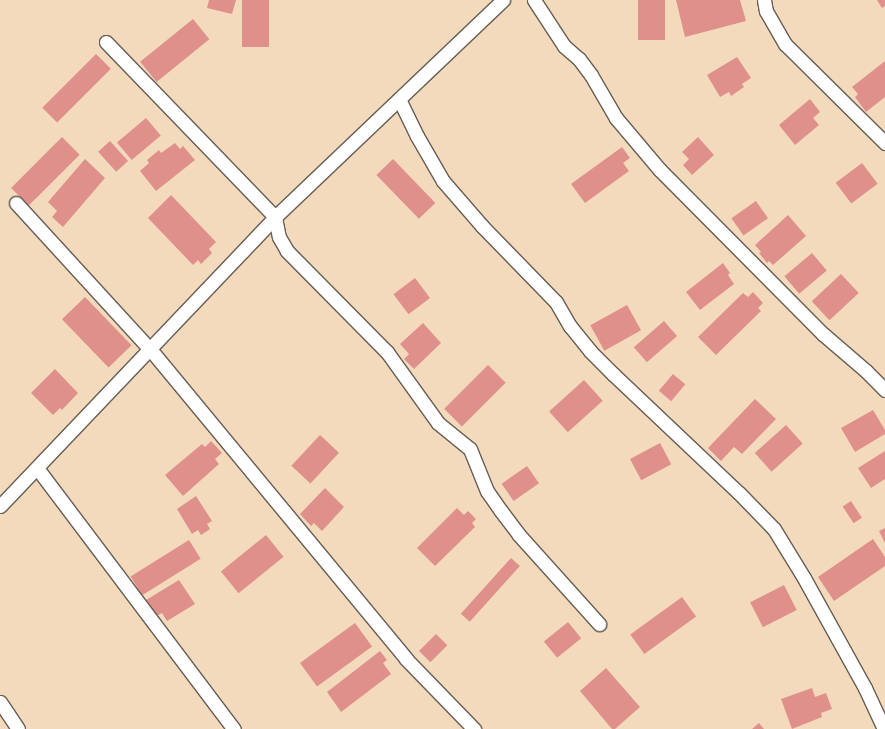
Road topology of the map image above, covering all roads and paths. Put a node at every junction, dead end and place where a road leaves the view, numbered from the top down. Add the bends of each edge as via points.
1 (503, 0) edge
2 (534, 0) edge
3 (764, 0) edge
4 (106, 42) dead end
5 (399, 100) junction
6 (885, 143) edge
7 (16, 203) dead end
8 (275, 217) junction
9 (150, 349) junction
10 (885, 390) edge
11 (36, 468) junction
12 (0, 506) edge
13 (599, 624) dead end
14 (0, 702) edge
15 (18, 729) edge
16 (234, 729) edge
17 (474, 729) edge
18 (884, 729) edge

1 - 5 street
2 - 10 street via 564,46 579,59 591,75 616,118 660,170 823,334
3 - 6 street via 766,11 785,44
4 - 8 street
5 - 8 street
5 - 18 street via 443,181 482,226 556,302 570,326 590,351 774,529 865,688
7 - 9 street
8 - 9 street
8 - 13 street via 279,237 287,250 387,352 438,423 470,449 487,491 501,511 519,535
9 - 11 street
9 - 17 street via 406,659
11 - 12 street
11 - 16 street
14 - 15 street

